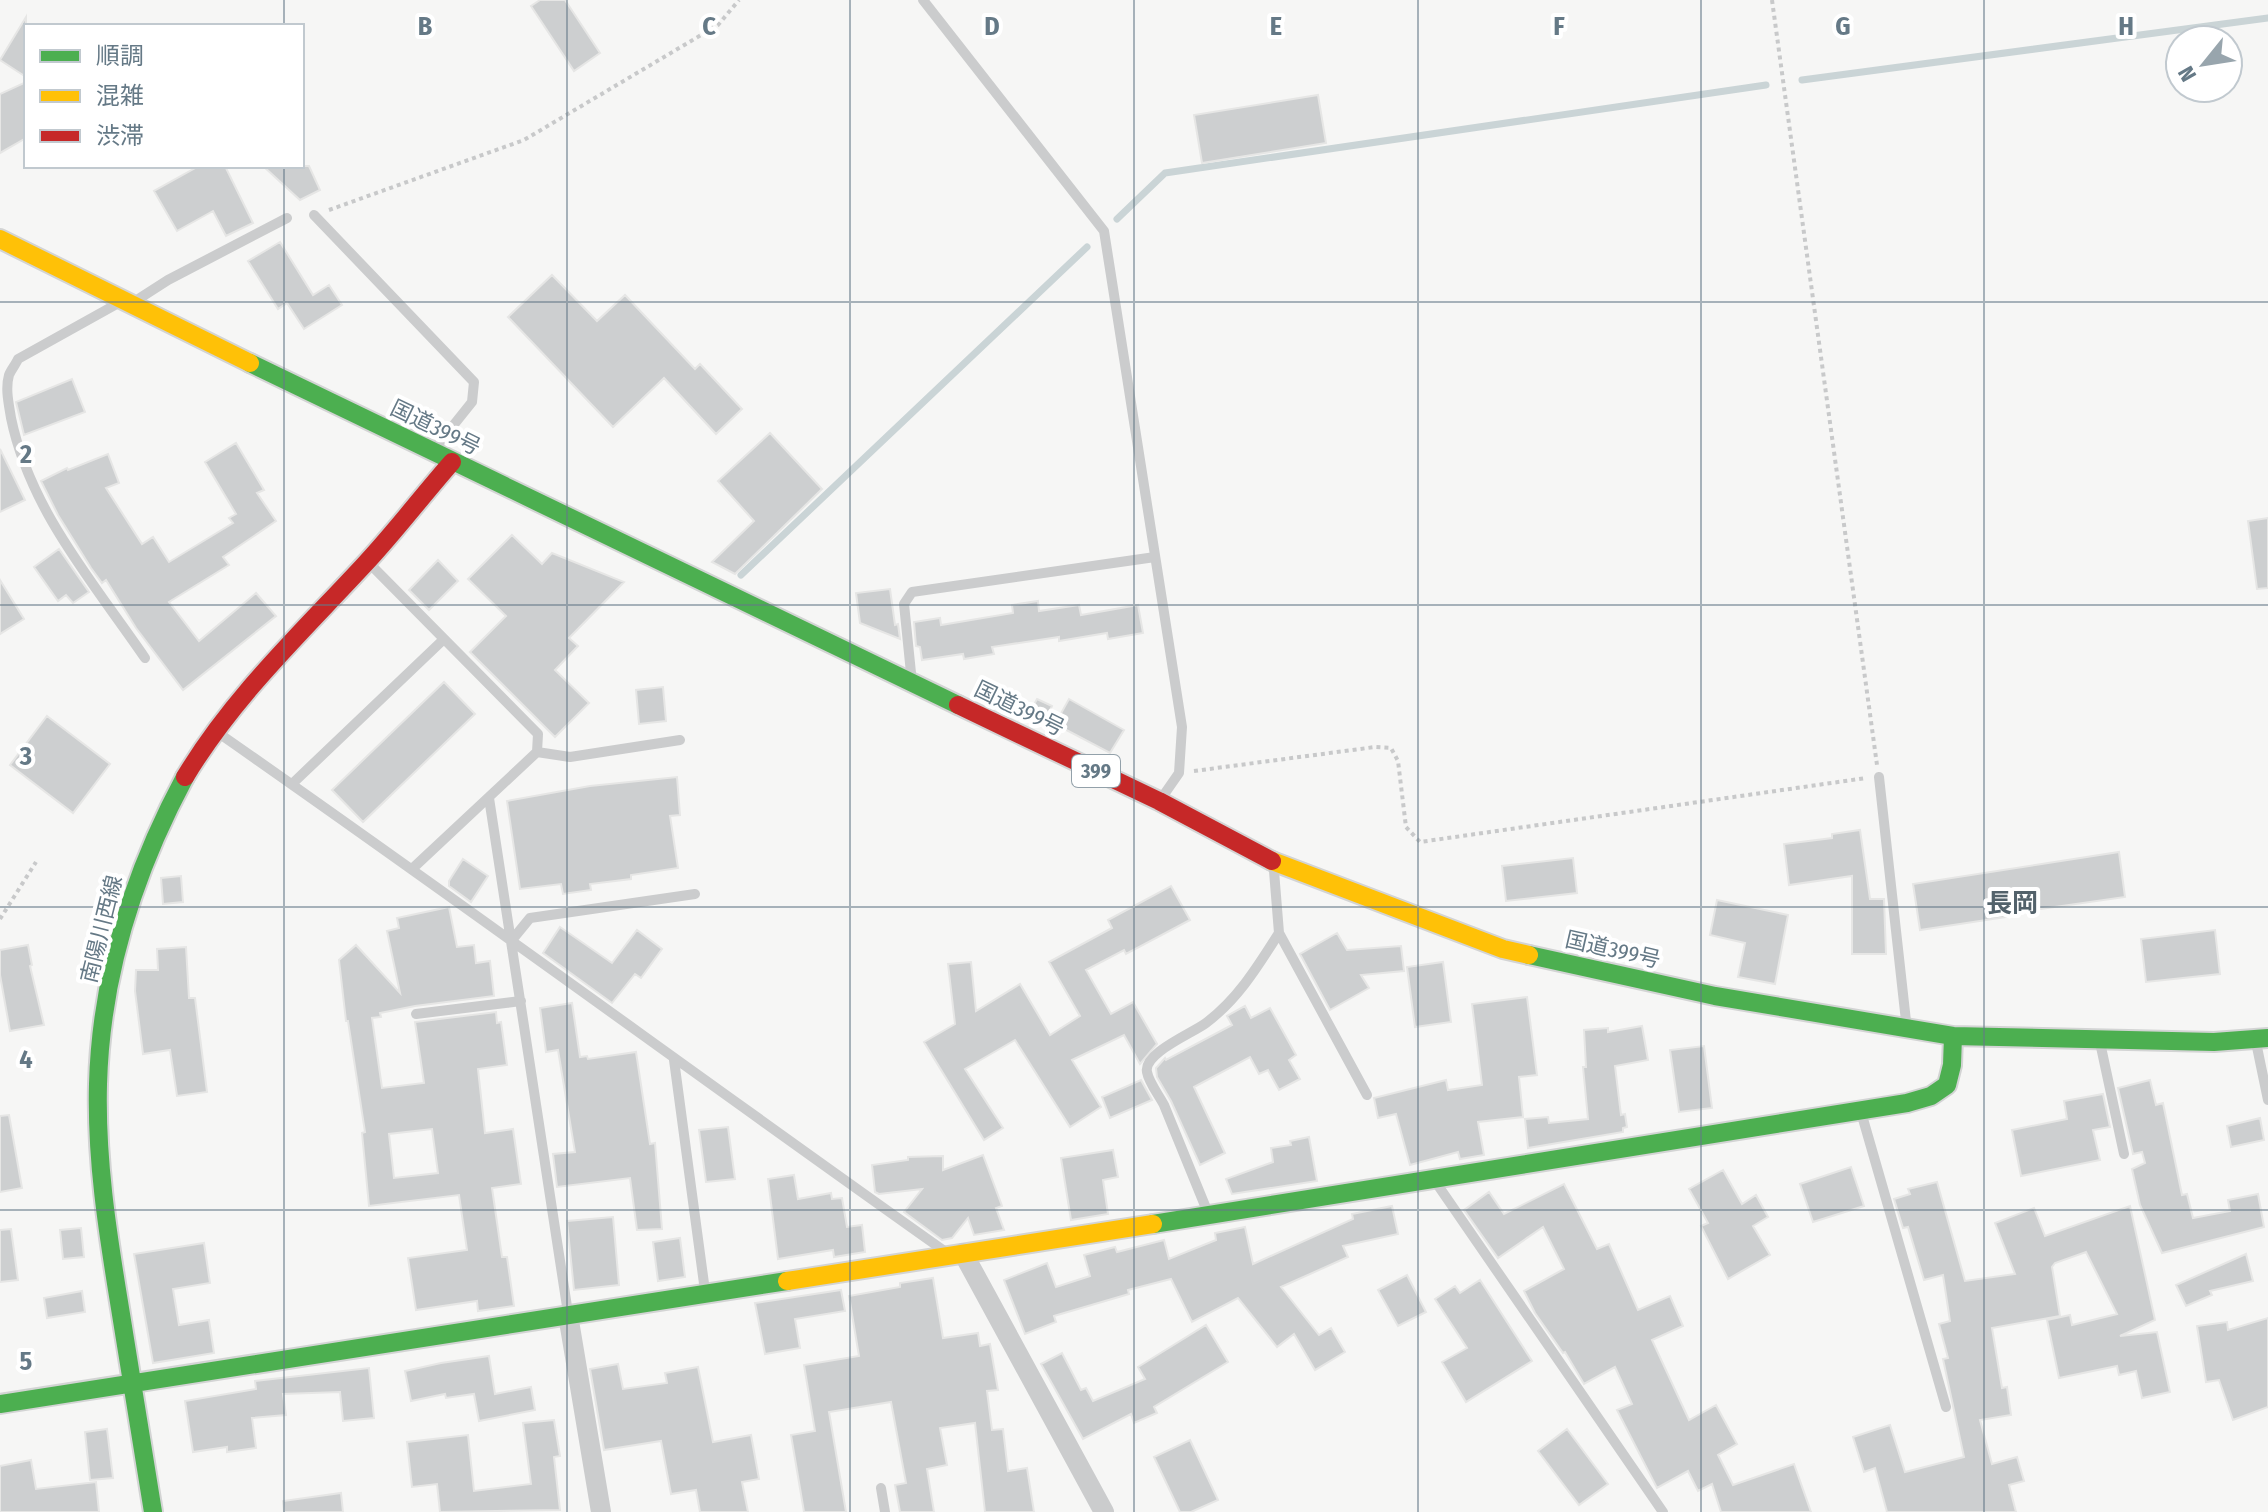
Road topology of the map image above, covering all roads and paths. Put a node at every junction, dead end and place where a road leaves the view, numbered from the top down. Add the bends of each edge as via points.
1 (739, 0) edge
2 (923, 0) edge
3 (1772, 0) edge
4 (314, 215) joint
5 (287, 218) dead end
6 (0, 239) edge
7 (128, 302) junction
8 (432, 452) junction
9 (452, 462) junction
10 (1155, 557) junction
11 (368, 561) junction
12 (444, 639) junction
13 (145, 658) dead end
14 (912, 683) junction
15 (215, 731) junction
16 (680, 740) dead end
17 (537, 752) junction
18 (1179, 773) junction
19 (1879, 777) junction
20 (292, 784) junction
21 (489, 798) junction
22 (1159, 801) junction
23 (36, 862) dead end
24 (1273, 862) junction
25 (412, 869) junction
26 (695, 894) dead end
27 (0, 919) edge
28 (1279, 933) junction
29 (512, 940) junction
30 (521, 1001) junction
31 (416, 1014) dead end
32 (1907, 1030) junction
33 (1953, 1036) junction
34 (2262, 1038) edge
35 (2099, 1039) junction
36 (674, 1060) junction
37 (1367, 1095) dead end
38 (2268, 1100) edge
39 (1861, 1110) junction
40 (2124, 1154) dead end
41 (1435, 1180) junction
42 (1209, 1215) junction
43 (956, 1254) junction
44 (705, 1293) junction
45 (568, 1315) junction
46 (132, 1382) junction
47 (0, 1404) edge
48 (1946, 1407) dead end
49 (881, 1488) dead end
50 (153, 1512) edge
51 (601, 1512) edge
52 (885, 1512) edge
53 (1104, 1512) edge
54 (1663, 1512) edge

1 - 4 path via 718,25 524,140
2 - 10 lane via 1104,231
3 - 19 path
4 - 8 lane via 474,382 472,402
5 - 7 lane
6 - 7 main road, 国道399号 / 399
7 - 8 main road, 国道399号 / 399
7 - 13 lane via 18,359 9,374 8,400 33,490
8 - 9 main road, 国道399号 / 399
9 - 11 main road, 南陽川西線
9 - 14 main road, 国道399号 / 399
10 - 14 lane via 912,592 904,604
10 - 18 lane via 1182,727
11 - 12 lane
11 - 15 main road, 南陽川西線 via 269,663
12 - 17 lane via 538,734
12 - 20 lane
14 - 22 main road, 国道399号 / 399
15 - 20 lane
15 - 46 main road, 南陽川西線 via 180,783 136,881 105,1014 98,1076 101,1189
16 - 17 lane via 570,757
17 - 21 lane
18 - 19 path via 1391,748 1398,761 1406,827 1420,842
18 - 22 lane
19 - 32 lane
20 - 25 lane
21 - 25 lane
21 - 29 lane
22 - 24 main road, 国道399号 / 399
23 - 27 path
24 - 28 lane
24 - 32 main road, 国道399号 / 399 via 1503,949 1715,996
25 - 29 lane
26 - 29 lane via 530,918
28 - 37 lane
28 - 42 lane via 1228,1006 1148,1063 1147,1072
29 - 30 lane
29 - 36 lane
30 - 31 lane
30 - 45 lane
32 - 33 main road, 国道399号 / 399
33 - 35 main road, 国道399号 / 399
33 - 39 main road via 1947,1085 1931,1096
34 - 35 main road, 国道399号 / 399
34 - 38 lane
35 - 40 lane
36 - 43 lane
36 - 44 lane
39 - 41 main road
39 - 48 lane
41 - 42 main road
41 - 54 lane
42 - 43 main road
43 - 44 main road
43 - 53 street
44 - 45 main road
45 - 46 main road
45 - 51 street
46 - 47 main road
46 - 50 main road, 南陽川西線
49 - 52 lane

